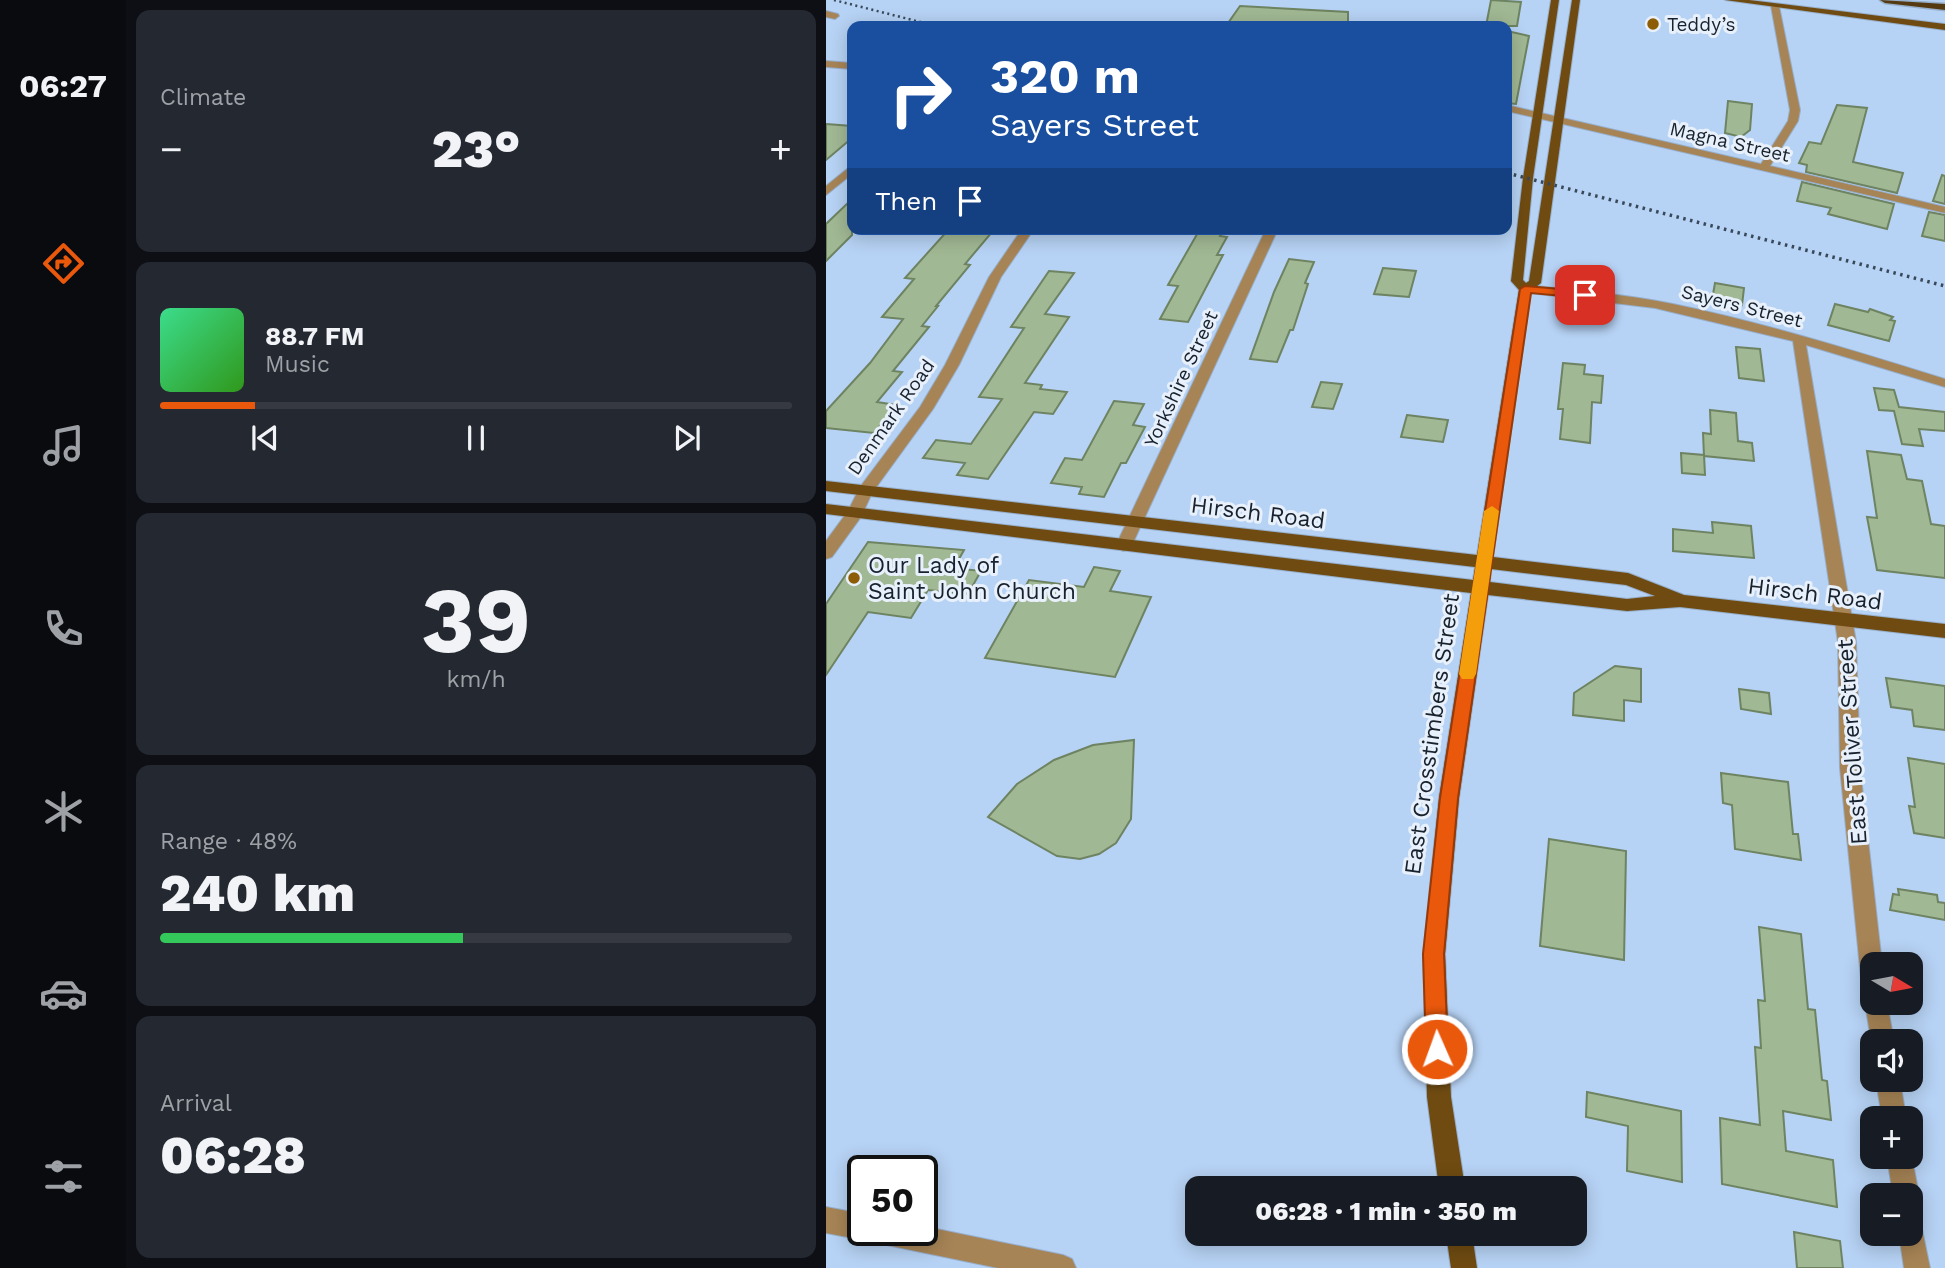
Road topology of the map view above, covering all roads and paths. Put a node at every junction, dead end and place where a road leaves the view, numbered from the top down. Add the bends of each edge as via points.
1 (1555, 0) edge
2 (1576, 0) edge
3 (1729, 0) edge
4 (1885, 0) edge
5 (1941, 5) edge
6 (1775, 6) junction
7 (1945, 27) edge
8 (826, 64) edge
9 (847, 66) edge
10 (1512, 109) edge
11 (1538, 115) junction
12 (1558, 120) junction
13 (1764, 168) junction
14 (847, 173) edge
15 (826, 192) edge
16 (1945, 210) edge
17 (1024, 235) edge
18 (1269, 235) edge
19 (1525, 289) junction
20 (1799, 340) junction
21 (1945, 383) edge
22 (826, 486) edge
23 (865, 491) junction
24 (826, 509) edge
25 (855, 513) junction
26 (1136, 522) junction
27 (1125, 545) junction
28 (826, 553) edge
29 (1484, 563) junction
30 (1480, 587) junction
31 (1680, 601) junction
32 (1844, 620) junction
33 (1945, 631) edge
34 (1869, 952) edge
35 (1450, 1176) edge
36 (826, 1220) edge
37 (847, 1224) edge
38 (938, 1242) edge
39 (1461, 1246) edge
40 (1914, 1246) edge
41 (1063, 1268) edge
42 (1464, 1268) edge
43 (1917, 1268) edge

1 - 11 main road, East Crosstimbers Street
2 - 12 main road, East Crosstimbers Street
3 - 6 main road
4 - 5 highway
6 - 7 main road
6 - 13 street via 1795,110
8 - 9 street
10 - 11 street, Magna Street
11 - 12 street, Magna Street
11 - 19 main road, East Crosstimbers Street via 1517,281
12 - 13 street, Magna Street
12 - 19 main road, East Crosstimbers Street via 1535,283
13 - 16 street, Magna Street
14 - 15 street
17 - 23 street, Denmark Road via 995,277 926,409
18 - 26 street, Yorkshire Street
19 - 20 street, Sayers Street via 1672,308
19 - 29 main road, East Crosstimbers Street
20 - 21 street, Sayers Street
20 - 32 street, East Toliver Street
22 - 23 main road, Hirsch Road
23 - 25 street, Denmark Road
23 - 26 main road, Hirsch Road
24 - 25 main road, Hirsch Road
25 - 27 main road, Hirsch Road
25 - 28 street, Denmark Road
26 - 27 street, Yorkshire Street
26 - 29 main road, Hirsch Road
27 - 30 main road, Hirsch Road
29 - 30 main road, East Crosstimbers Street
29 - 31 main road, Hirsch Road via 1628,579
30 - 31 main road, Hirsch Road via 1627,605
30 - 35 main road, East Crosstimbers Street via 1449,798 1434,954 1439,1097
31 - 32 main road, Hirsch Road
32 - 33 main road, Hirsch Road
32 - 34 street, East Toliver Street via 1850,768
36 - 37 street
38 - 41 street
39 - 42 main road
40 - 43 street

